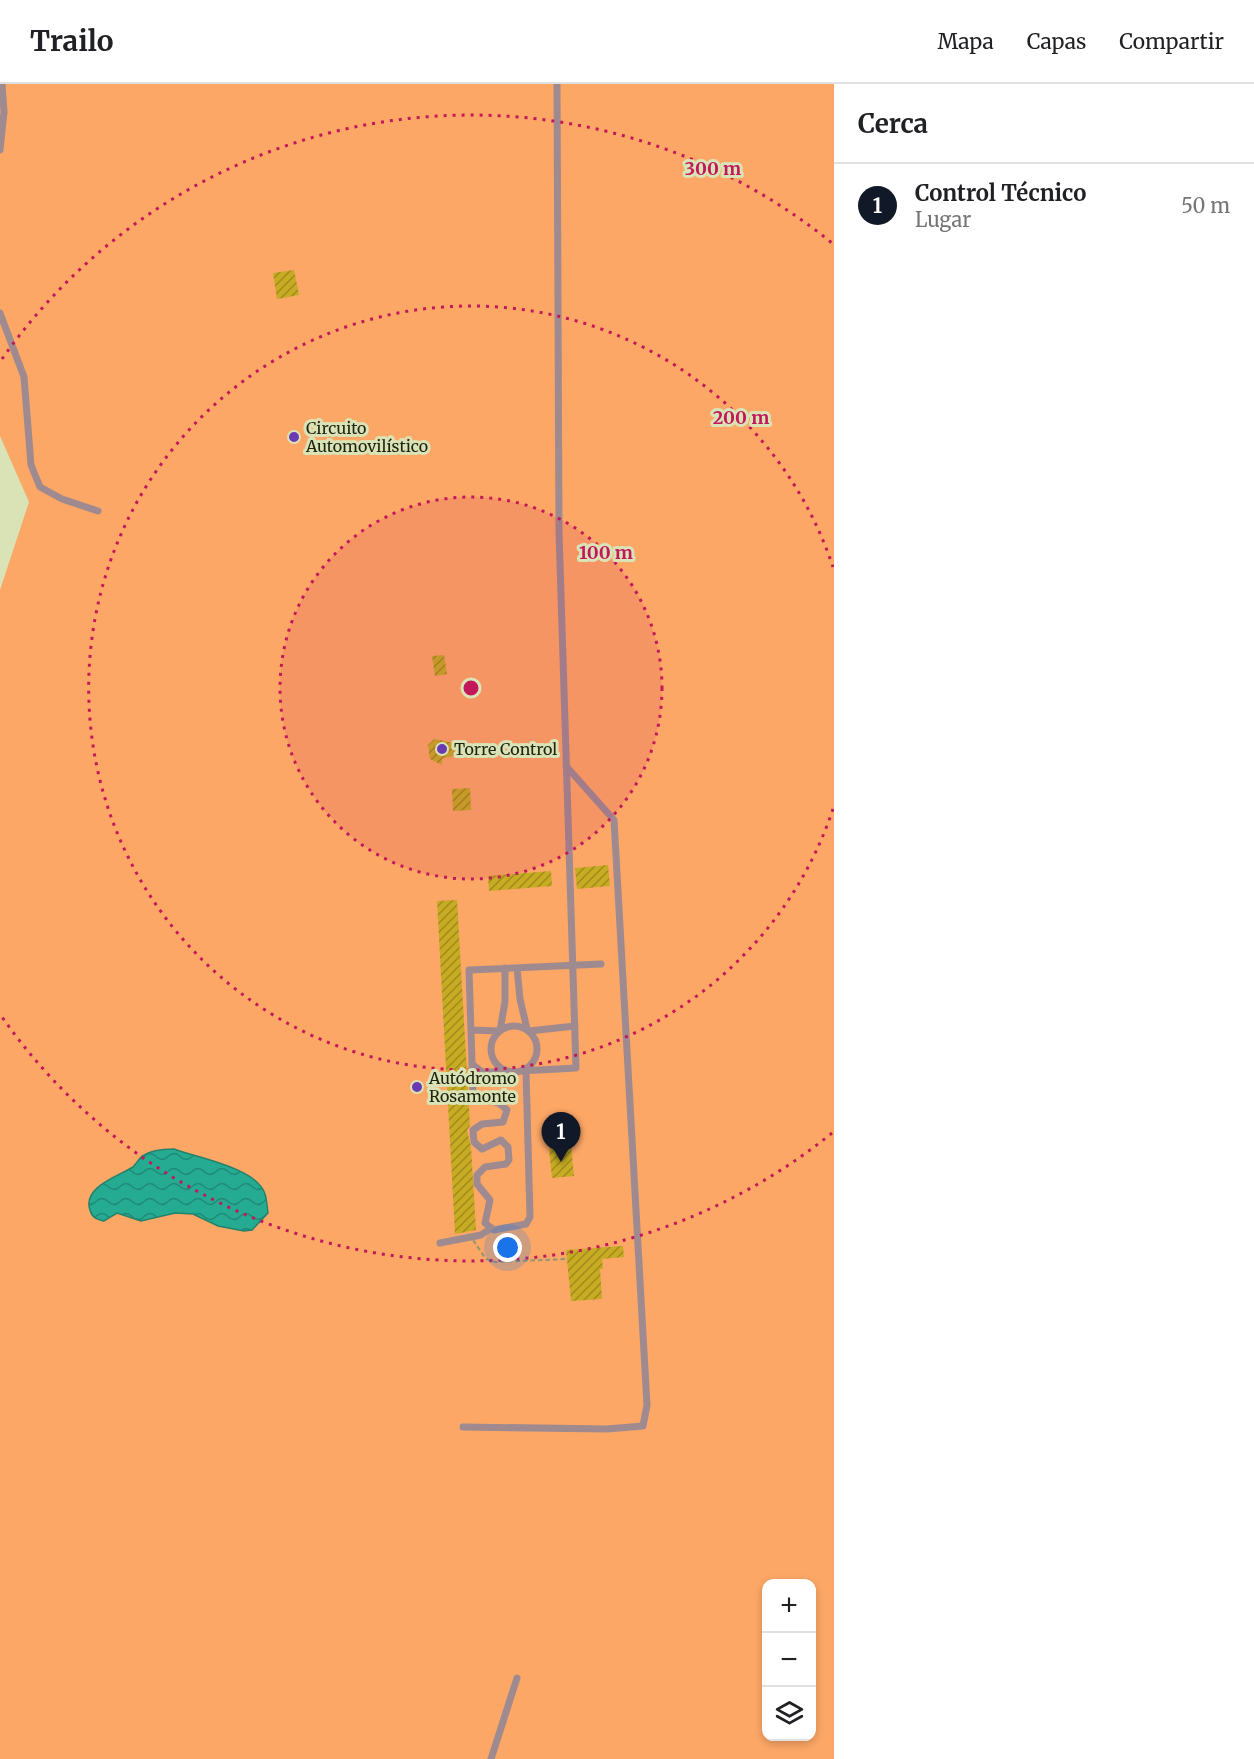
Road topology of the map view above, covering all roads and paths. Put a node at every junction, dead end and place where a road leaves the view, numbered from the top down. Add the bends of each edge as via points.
1 (2, 84) edge
2 (557, 84) edge
3 (0, 150) edge
4 (0, 313) edge
5 (98, 511) dead end
6 (566, 766) junction
7 (601, 964) dead end
8 (572, 965) junction
9 (505, 968) junction
10 (518, 968) junction
11 (575, 1026) junction
12 (472, 1030) junction
13 (499, 1030) junction
14 (528, 1030) junction
15 (472, 1064) junction
16 (523, 1071) junction
17 (511, 1072) junction
18 (491, 1228) junction
19 (469, 1234) dead end
20 (440, 1243) dead end
21 (567, 1258) dead end
22 (463, 1427) dead end
23 (517, 1678) dead end
24 (491, 1759) edge

1 - 3 lane
2 - 6 lane via 559,532
4 - 5 lane via 24,377 31,465 40,487
6 - 8 lane
6 - 22 lane via 614,820 647,1405 643,1426
7 - 8 lane
8 - 10 lane
8 - 11 lane
9 - 10 lane
9 - 12 lane via 469,970
9 - 13 lane via 505,1002
10 - 14 lane
11 - 14 lane
11 - 16 lane via 576,1068
12 - 13 lane
12 - 15 lane
13 - 14 lane via 511,1025
13 - 17 lane via 492,1038 490,1053 501,1068
14 - 16 lane via 538,1047 533,1063
15 - 17 lane via 482,1072
15 - 18 lane via 476,1097 499,1103 507,1110 503,1122 482,1124 473,1130 474,1142 482,1149 501,1140 508,1146 506,1164 485,1167 477,1175 477,1184 490,1200 484,1223
16 - 17 lane
16 - 18 lane via 530,1217 519,1227
18 - 20 lane via 481,1235
19 - 21 path, bridge via 486,1259 495,1262
23 - 24 lane

